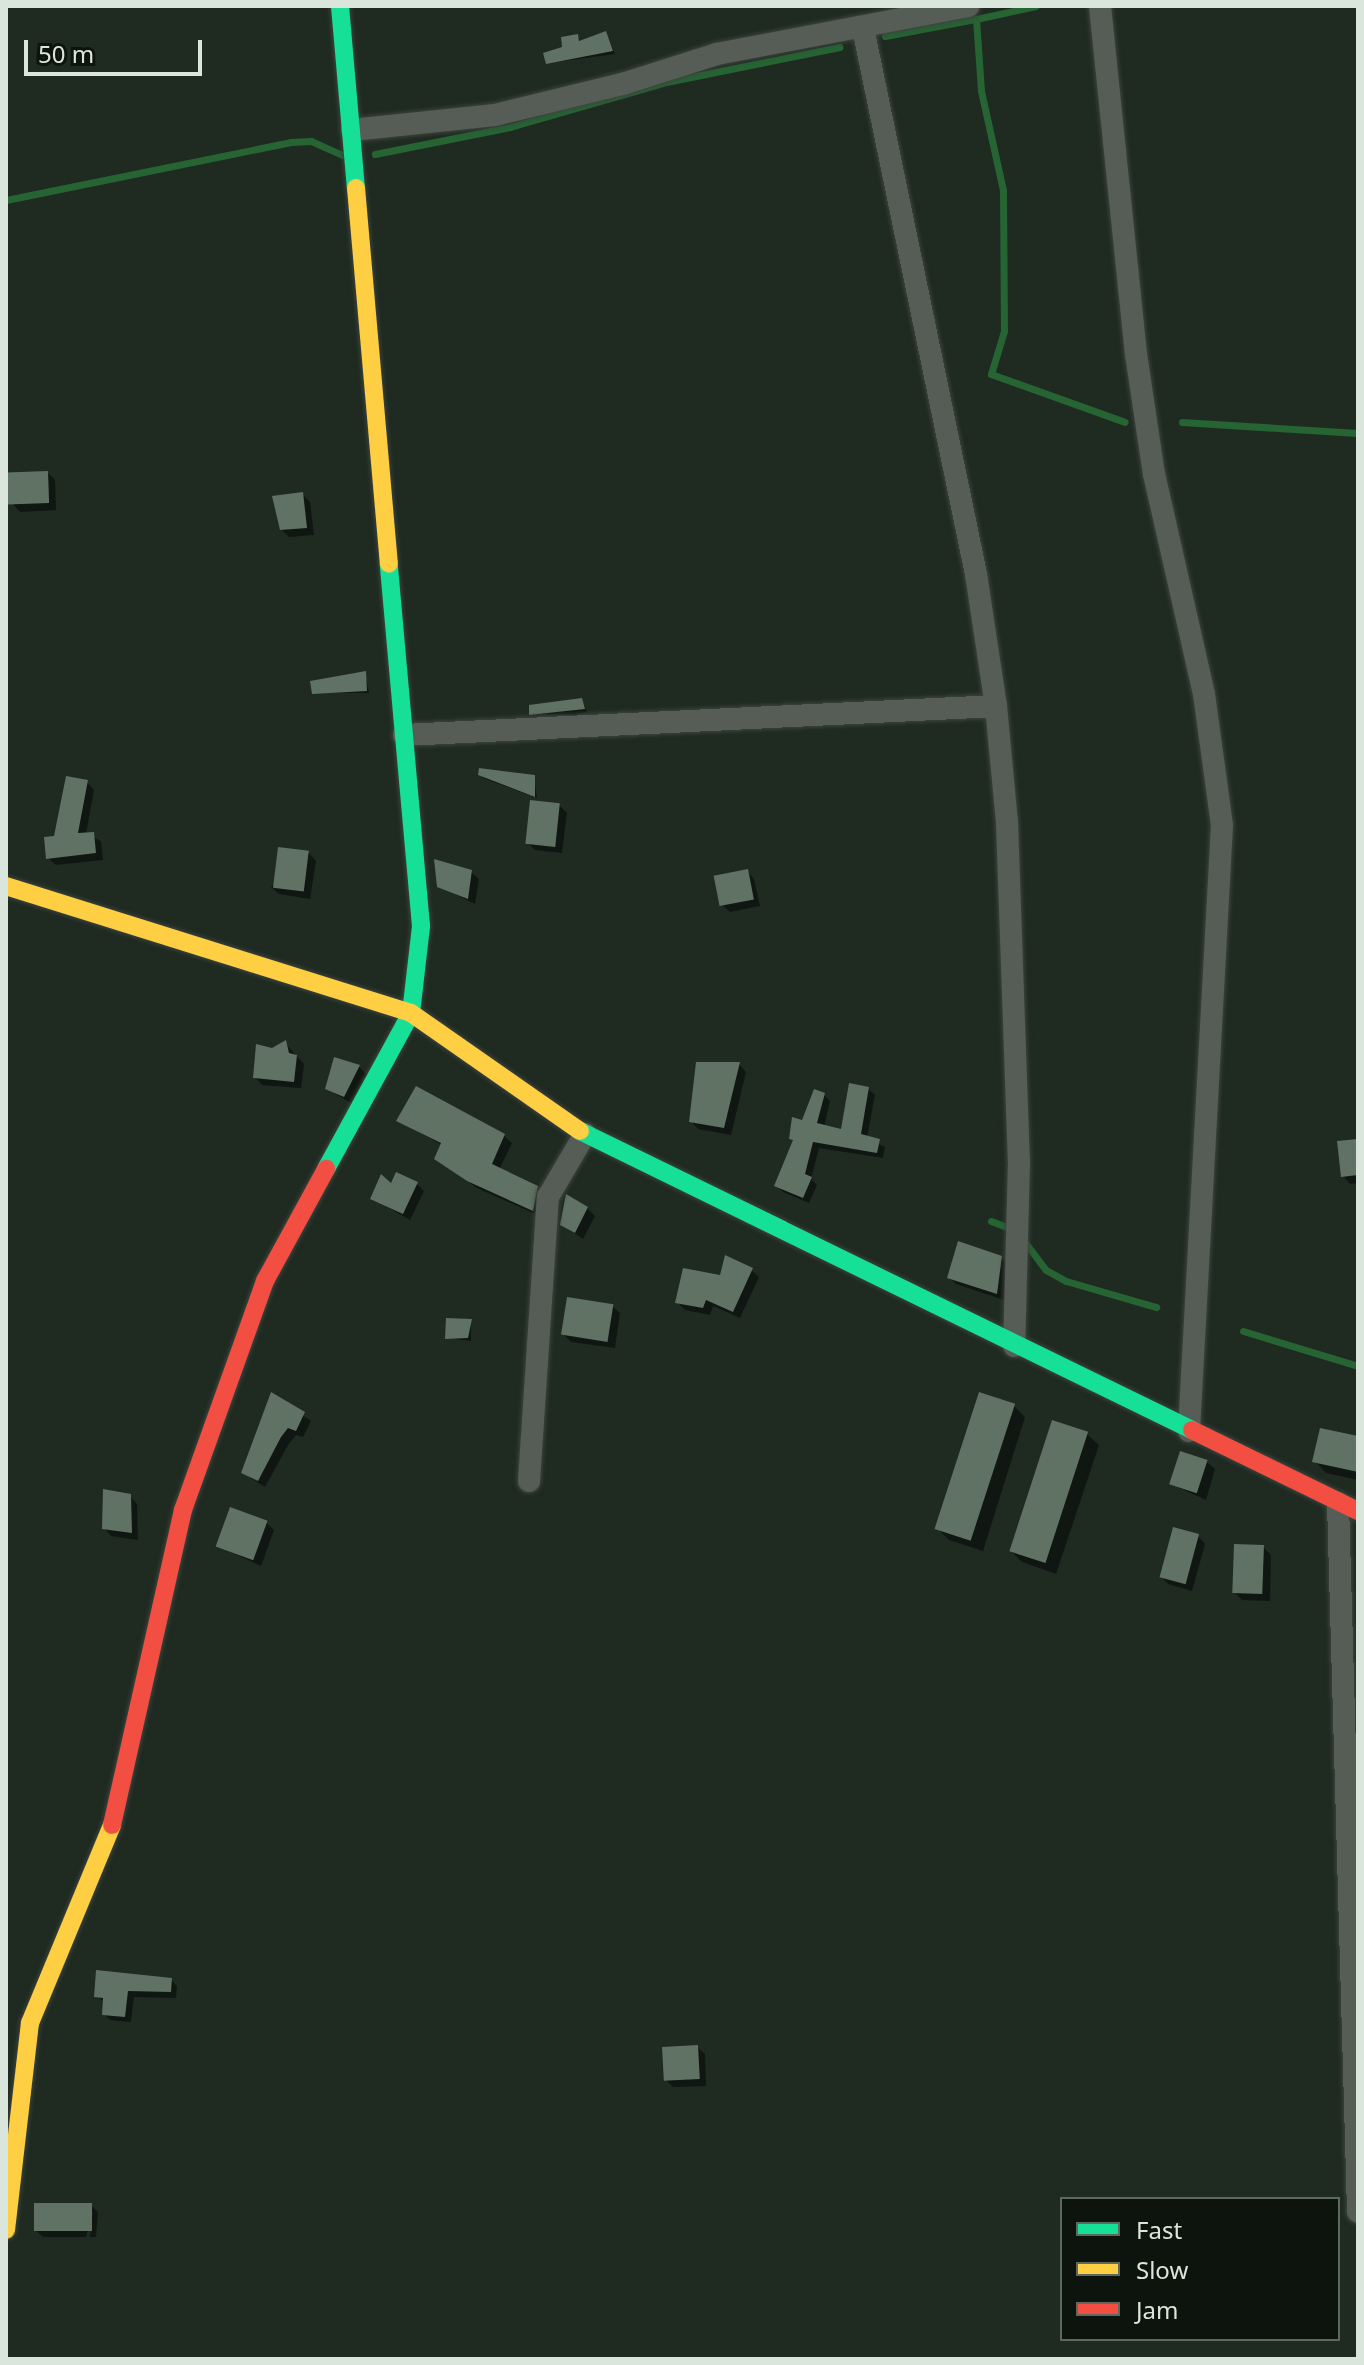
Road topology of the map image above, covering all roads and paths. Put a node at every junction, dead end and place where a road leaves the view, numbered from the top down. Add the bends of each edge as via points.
1 (340, 6) edge
2 (968, 6) edge
3 (1100, 6) edge
4 (863, 28) junction
5 (352, 130) junction
6 (996, 706) junction
7 (404, 735) junction
8 (6, 886) edge
9 (411, 1013) junction
10 (585, 1134) junction
11 (1014, 1346) junction
12 (1189, 1431) junction
13 (529, 1481) dead end
14 (1348, 1507) edge
15 (1352, 1813) edge
16 (1358, 2212) edge
17 (6, 2230) edge

1 - 5 street
2 - 4 street
3 - 12 street via 1136,354 1154,474 1204,694 1222,825
4 - 5 street via 717,54 495,115
4 - 6 street via 976,574
5 - 7 street
6 - 7 street
6 - 11 street via 1007,822 1019,1161
7 - 9 street via 421,926
8 - 9 street
9 - 10 street
9 - 17 street via 265,1281 183,1510 113,1822 30,2023
10 - 11 street
10 - 13 street via 548,1197
11 - 12 street
12 - 14 street
14 - 15 street
15 - 16 street

